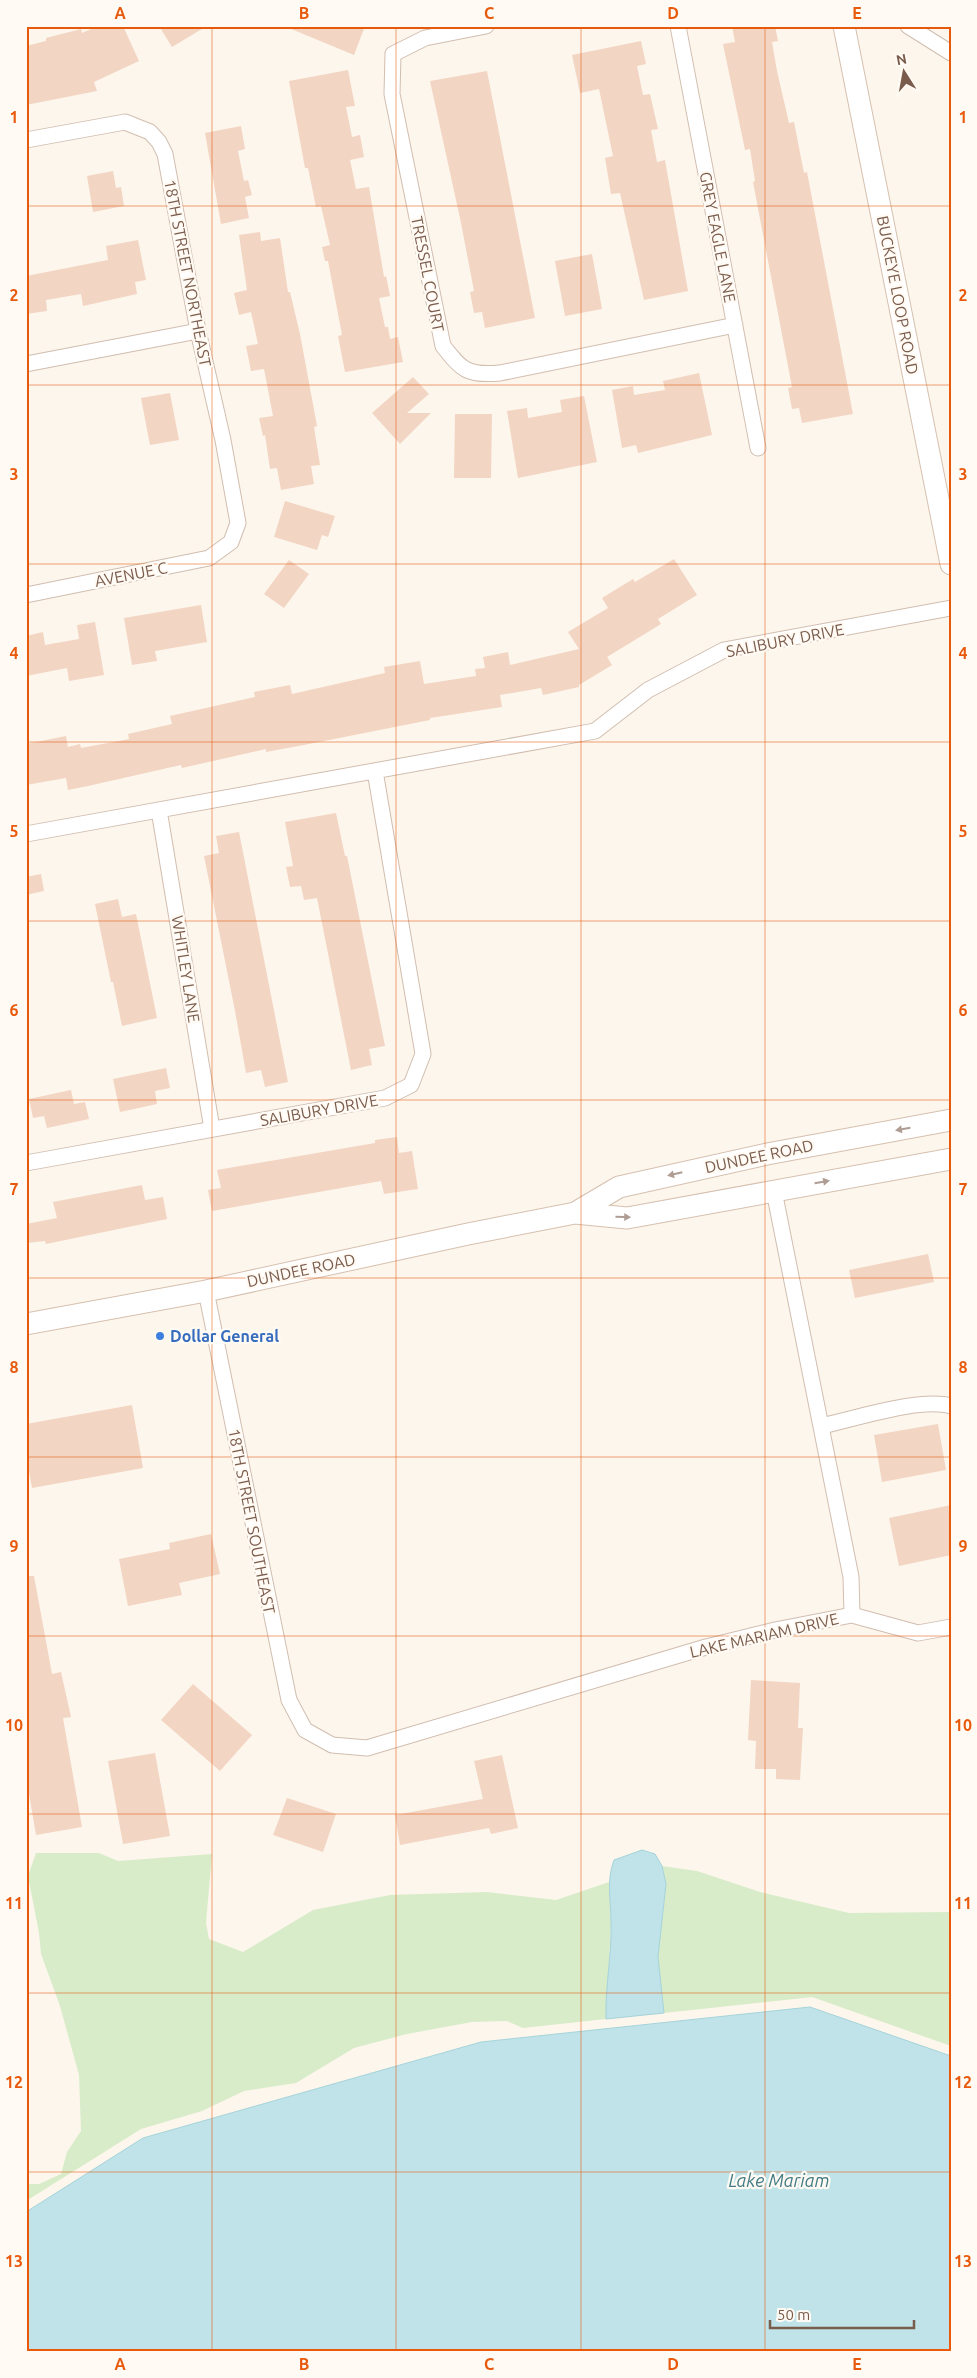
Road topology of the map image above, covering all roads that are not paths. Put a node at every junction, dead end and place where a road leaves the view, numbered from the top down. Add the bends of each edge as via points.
1 (486, 26) edge
2 (678, 26) edge
3 (844, 26) edge
4 (908, 26) edge
5 (951, 53) edge
6 (26, 140) edge
7 (734, 325) junction
8 (198, 330) junction
9 (26, 364) edge
10 (758, 448) dead end
11 (231, 542) joint
12 (951, 564) edge
13 (26, 594) edge
14 (951, 608) edge
15 (375, 770) junction
16 (159, 810) junction
17 (26, 834) edge
18 (951, 1120) edge
19 (212, 1129) junction
20 (951, 1159) edge
21 (26, 1162) edge
22 (774, 1191) junction
23 (575, 1213) junction
24 (206, 1291) junction
25 (26, 1324) edge
26 (951, 1406) edge
27 (821, 1426) junction
28 (852, 1615) junction
29 (951, 1627) edge
30 (321, 1739) joint

1 - 7 street, TRESSEL COURT via 425,38 393,54 392,94 442,346 459,365 479,375
2 - 7 street, GREY EAGLE LANE
3 - 12 main road, BUCKEYE LOOP ROAD
4 - 5 street
6 - 8 street, 18TH STREET NORTHEAST via 125,122 150,132 165,154
7 - 10 street, GREY EAGLE LANE
8 - 9 street
8 - 11 street, 18TH STREET NORTHEAST via 238,522
11 - 13 street, AVENUE C via 209,558
14 - 15 street, SALIBURY DRIVE via 724,650 648,690 595,731
15 - 16 street, SALIBURY DRIVE
15 - 19 street, SALIBURY DRIVE via 423,1054 411,1085 385,1098
16 - 17 street, SALIBURY DRIVE
16 - 19 street, WHITLEY LANE
18 -> 23 main road, DUNDEE ROAD via 767,1154 619,1186
19 - 21 street, SALIBURY DRIVE
22 -> 20 main road, DUNDEE ROAD
23 -> 22 main road, DUNDEE ROAD via 626,1218
22 - 27 street, LAKE MARIAM DRIVE
23 - 24 main road, DUNDEE ROAD
24 - 25 main road, DUNDEE ROAD
24 - 30 street, 18TH STREET SOUTHEAST via 289,1700 305,1730
26 - 27 street via 905,1407
27 - 28 street, LAKE MARIAM DRIVE via 851,1577
28 - 29 street via 918,1633
28 - 30 street, LAKE MARIAM DRIVE via 706,1647 367,1748 332,1745

